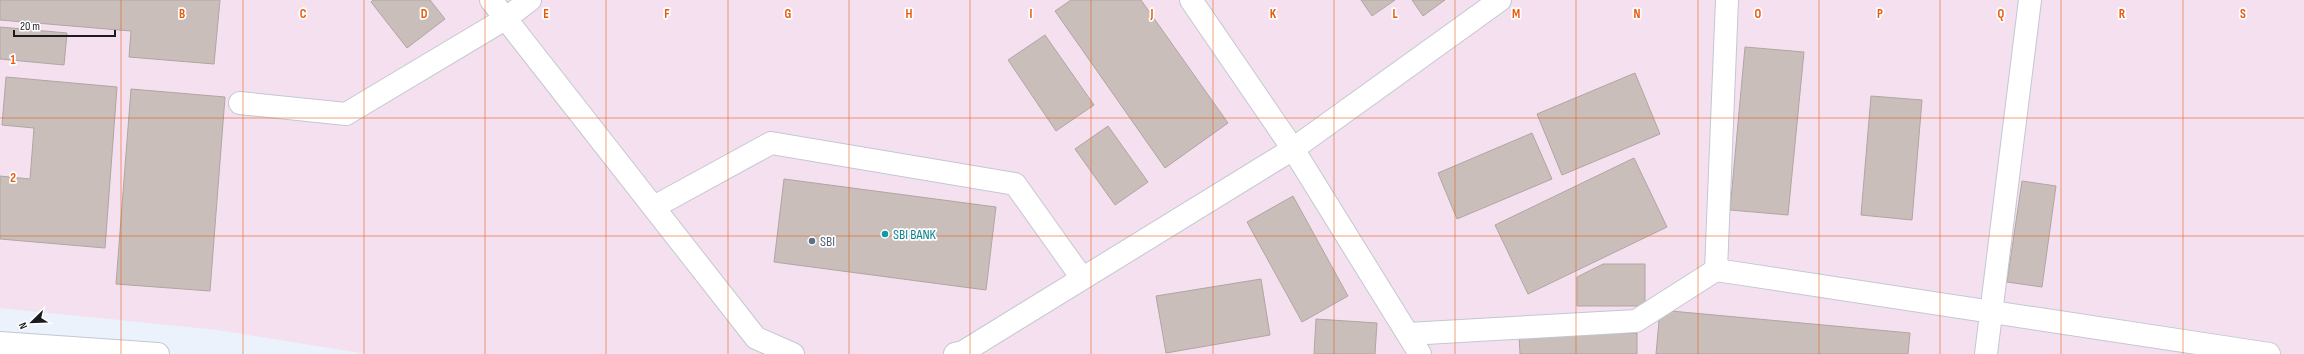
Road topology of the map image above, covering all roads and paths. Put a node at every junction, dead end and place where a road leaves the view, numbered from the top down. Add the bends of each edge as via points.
1 (491, 0) edge
2 (530, 0) edge
3 (1191, 0) edge
4 (1500, 0) edge
5 (1727, 0) edge
6 (2030, 0) edge
7 (505, 19) junction
8 (240, 102) dead end
9 (1293, 149) junction
10 (654, 207) junction
11 (1716, 270) junction
12 (1082, 278) junction
13 (1990, 312) junction
14 (1408, 334) junction
15 (0, 343) edge
16 (158, 354) edge
17 (793, 354) edge
18 (955, 354) edge
19 (1420, 354) edge
20 (1986, 354) edge
21 (2269, 354) edge

1 - 7 main road
2 - 7 main road
3 - 9 main road
4 - 9 main road
5 - 11 main road
6 - 13 main road
7 - 8 main road via 346,114
7 - 10 main road
9 - 12 main road
9 - 14 main road
10 - 12 main road via 771,143 1015,184
10 - 17 main road via 756,338
11 - 13 main road
11 - 14 main road via 1636,321
12 - 18 main road via 963,352
13 - 20 main road
13 - 21 main road
14 - 19 main road
15 - 16 main road

